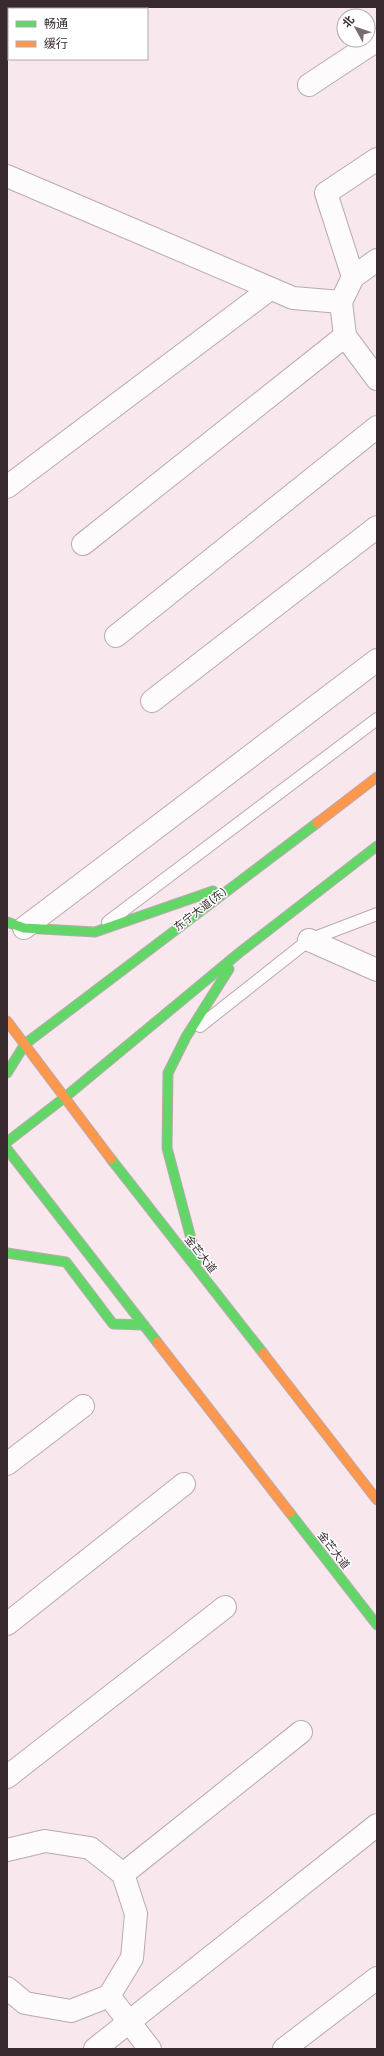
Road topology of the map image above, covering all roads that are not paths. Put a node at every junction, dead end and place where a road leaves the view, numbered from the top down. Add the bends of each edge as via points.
1 (377, 40) edge
2 (309, 85) dead end
3 (377, 159) edge
4 (7, 176) edge
5 (377, 260) edge
6 (353, 277) junction
7 (270, 289) junction
8 (341, 302) junction
9 (345, 336) junction
10 (375, 370) edge
11 (377, 427) edge
12 (7, 486) edge
13 (377, 527) edge
14 (83, 544) dead end
15 (116, 636) dead end
16 (377, 660) edge
17 (152, 702) dead end
18 (377, 719) edge
19 (377, 777) edge
20 (377, 846) edge
21 (238, 880) junction
22 (377, 914) edge
23 (15, 925) edge
24 (95, 932) junction
25 (309, 940) junction
26 (239, 953) junction
27 (377, 970) edge
28 (7, 1021) edge
29 (186, 1037) junction
30 (25, 1044) junction
31 (7, 1073) edge
32 (64, 1098) junction
33 (7, 1142) edge
34 (7, 1149) edge
35 (7, 1253) edge
36 (200, 1272) junction
37 (144, 1325) junction
38 (83, 1406) dead end
39 (7, 1464) edge
40 (184, 1484) dead end
41 (377, 1500) edge
42 (225, 1607) dead end
43 (7, 1624) edge
44 (377, 1625) edge
45 (301, 1732) dead end
46 (7, 1777) edge
47 (377, 1825) edge
48 (7, 1850) edge
49 (123, 1874) junction
50 (377, 1978) edge
51 (7, 1988) edge
52 (109, 1996) junction
53 (129, 2023) junction
54 (95, 2049) edge
55 (150, 2049) edge
56 (284, 2049) edge

1 - 2 street
3 - 6 street via 326,193
4 - 7 street
5 - 6 street
6 - 8 street
7 - 8 street via 293,298
7 - 12 street
8 - 9 street
9 - 10 street
9 - 14 street
11 - 15 street
13 - 17 street
16 - 23 street
18 - 24 lane
19 - 21 main road, 东宁大道(东)
20 - 26 main road
21 - 24 main road via 174,906
21 - 30 main road, 东宁大道(东)
22 - 25 lane
23 - 24 main road
25 - 27 street
25 - 29 lane
26 - 29 main road
26 - 32 main road
28 - 30 main road, 金芒大道
29 - 36 main road via 168,1072 167,1148
30 - 31 main road
30 - 32 main road, 金芒大道
32 - 33 main road
32 - 36 main road, 金芒大道
34 - 37 main road, 金芒大道
35 - 37 main road via 66,1262 113,1324
36 - 41 main road, 金芒大道
37 - 44 main road, 金芒大道
38 - 39 street
40 - 43 street
42 - 46 street
45 - 49 street
47 - 53 street
48 - 49 street via 45,1841 90,1848
49 - 52 street via 136,1914 132,1958
50 - 56 street
51 - 52 street via 25,2002 71,2011
52 - 53 street
53 - 54 street
53 - 55 street

